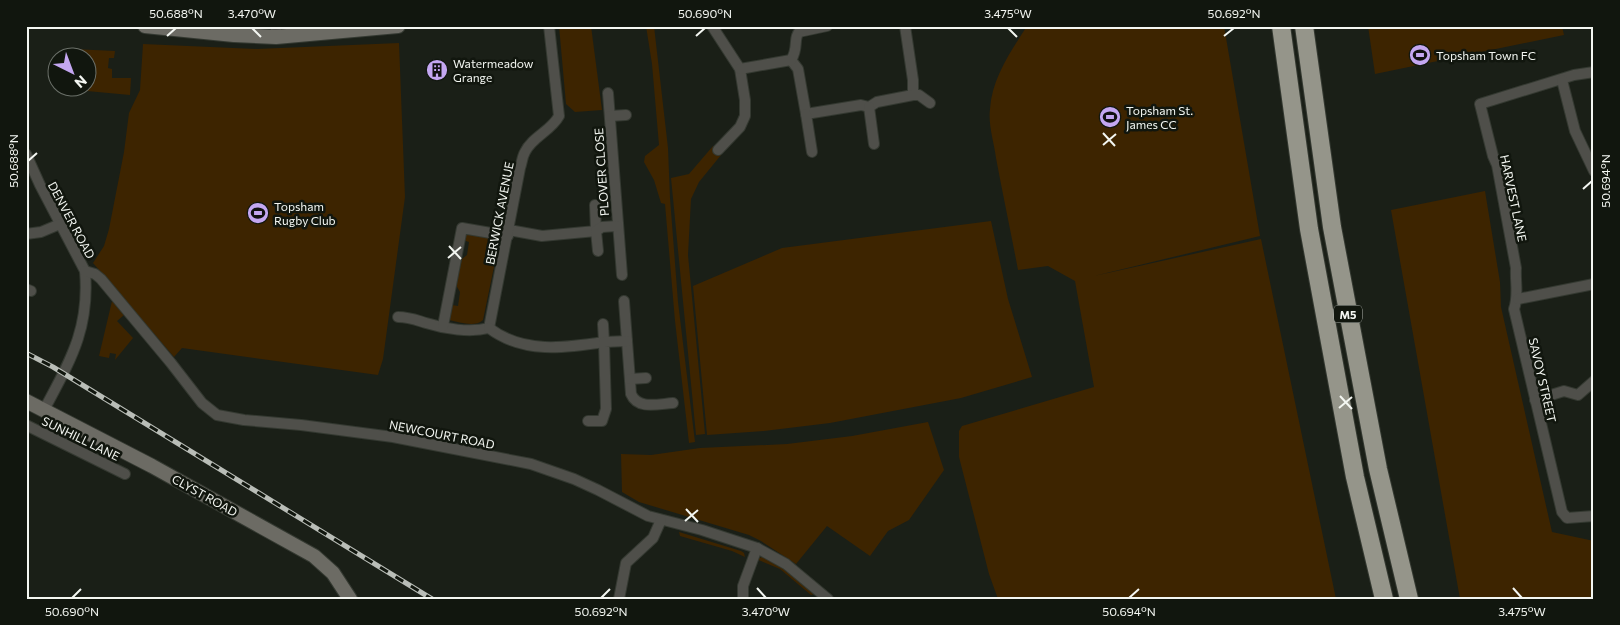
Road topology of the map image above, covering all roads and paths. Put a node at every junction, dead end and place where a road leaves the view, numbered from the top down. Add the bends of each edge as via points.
1 (145, 26) edge
2 (398, 26) edge
3 (549, 26) edge
4 (712, 26) edge
5 (827, 26) edge
6 (905, 26) edge
7 (1281, 26) edge
8 (1304, 26) edge
9 (179, 28) edge
10 (276, 32) edge
11 (791, 60) junction
12 (740, 69) junction
13 (1594, 72) edge
14 (1562, 80) junction
15 (608, 93) dead end
16 (913, 95) junction
17 (930, 103) dead end
18 (869, 108) junction
19 (806, 114) junction
20 (626, 115) dead end
21 (610, 116) junction
22 (874, 144) dead end
23 (718, 150) dead end
24 (812, 152) dead end
25 (26, 154) edge
26 (1594, 171) edge
27 (595, 205) dead end
28 (60, 224) junction
29 (617, 226) junction
30 (596, 231) junction
31 (508, 233) junction
32 (26, 234) edge
33 (598, 251) dead end
34 (85, 271) junction
35 (622, 275) dead end
36 (1594, 284) edge
37 (1518, 299) junction
38 (624, 301) dead end
39 (398, 318) dead end
40 (603, 324) dead end
41 (443, 326) junction
42 (489, 328) junction
43 (627, 341) junction
44 (604, 342) junction
45 (646, 378) dead end
46 (630, 379) junction
47 (1594, 381) edge
48 (1536, 400) junction
49 (26, 401) edge
50 (673, 403) dead end
51 (44, 410) junction
52 (588, 420) dead end
53 (26, 425) edge
54 (125, 474) dead end
55 (1592, 516) edge
56 (661, 520) junction
57 (757, 548) junction
58 (350, 599) edge
59 (619, 599) edge
60 (743, 599) edge
61 (828, 599) edge
62 (1384, 599) edge
63 (1409, 599) edge

1 - 9 street
2 - 10 street
3 - 31 street, BERWICK AVENUE via 559,116 554,125 535,139 525,152
4 - 12 street
5 - 11 street via 799,32 796,53
6 - 16 street
7 - 62 highway, M5 via 1309,229 1355,477
8 - 63 highway, M5 via 1332,227 1378,469
9 - 10 street via 256,37
11 - 12 street
11 - 19 street via 798,69
12 - 23 street via 745,116 740,127
13 - 14 street
14 - 26 street via 1575,132
14 - 37 street, HARVEST LANE via 1480,104 1498,174 1516,268
15 - 21 street, PLOVER CLOSE
16 - 17 street via 920,95
16 - 18 street via 877,102
18 - 19 street via 861,105
18 - 22 street
19 - 24 street
20 - 21 street, PLOVER CLOSE
21 - 29 street, PLOVER CLOSE
25 - 28 street, DENVER ROAD
27 - 30 street
28 - 32 street
28 - 34 street, DENVER ROAD
29 - 30 street, PLOVER CLOSE via 602,227
29 - 35 street, PLOVER CLOSE
30 - 31 street, PLOVER CLOSE via 542,236
30 - 33 street
31 - 41 street, PLOVER CLOSE via 462,228
31 - 42 street, BERWICK AVENUE
34 - 51 street, DENVER ROAD via 83,318 76,347
34 - 56 street, NEWCOURT ROAD via 101,279 202,403 217,415 393,437 531,464 574,479 640,513
36 - 37 street
37 - 48 street, SAVOY STREET via 1514,309
38 - 43 street
39 - 41 street via 408,317
40 - 44 street
41 - 42 street via 464,331
42 - 44 street via 524,345 549,348
43 - 44 street
43 - 46 street
44 - 52 street via 606,409 602,421
45 - 46 street
46 - 50 street via 631,394 638,404
47 - 48 street via 1578,395 1564,391
48 - 55 street, SAVOY STREET via 1563,515 1567,518
49 - 51 street, CLYST ROAD
51 - 58 street, CLYST ROAD via 314,556 333,573
53 - 54 street, SUNHILL LANE
56 - 57 street, NEWCOURT ROAD
56 - 59 street via 653,538 626,563
57 - 60 street via 743,586
57 - 61 street, NEWCOURT ROAD via 786,564

